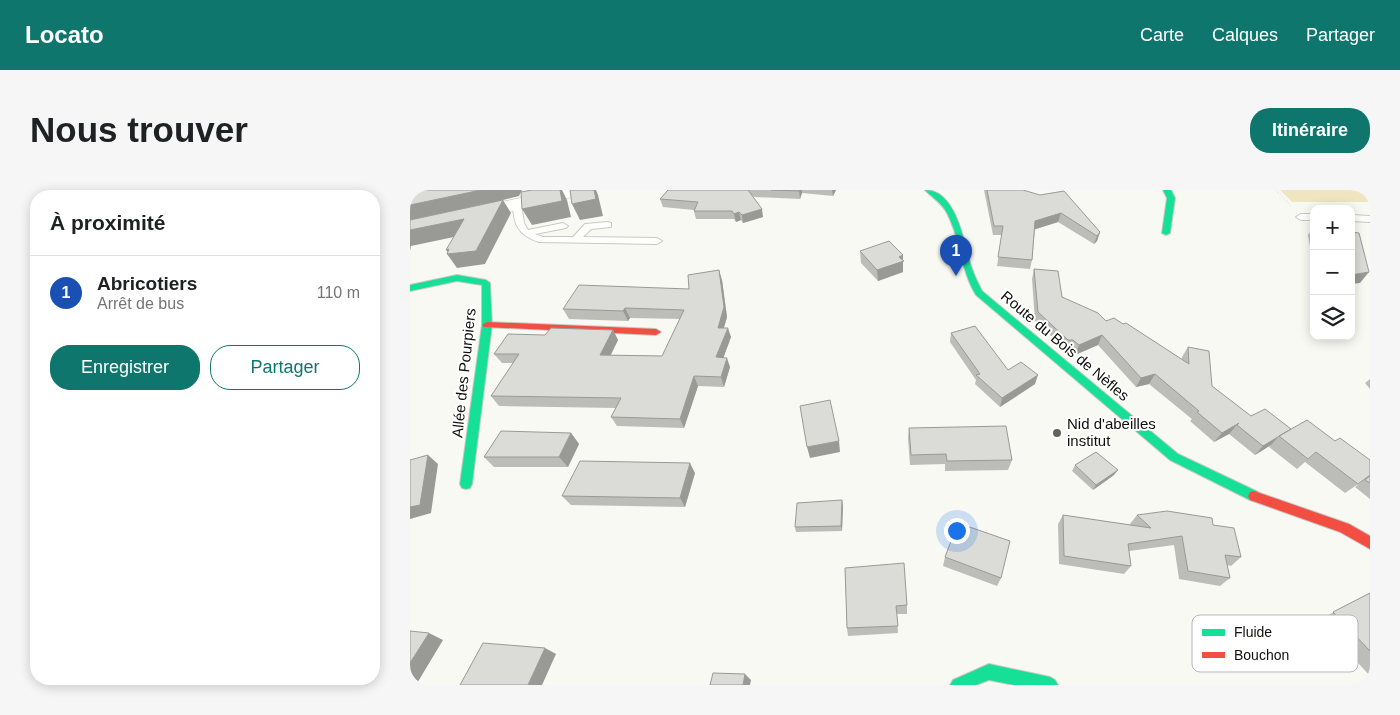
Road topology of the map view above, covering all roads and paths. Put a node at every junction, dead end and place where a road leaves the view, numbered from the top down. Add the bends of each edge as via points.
1 (581, 190) edge
2 (928, 190) edge
3 (1167, 190) edge
4 (516, 203) junction
5 (1301, 217) dead end
6 (1310, 217) edge
7 (1355, 218) edge
8 (1370, 219) edge
9 (608, 225) dead end
10 (562, 226) dead end
11 (410, 228) edge
12 (526, 233) junction
13 (1166, 233) dead end
14 (575, 241) junction
15 (657, 241) dead end
16 (410, 288) edge
17 (487, 324) junction
18 (656, 332) dead end
19 (466, 484) dead end
20 (1370, 544) edge
21 (958, 685) edge
22 (1050, 685) edge

1 - 4 street
2 - 20 street, Route du Bois de Nèfles via 943,200 950,210 960,232 967,272 979,293 1174,457 1257,498 1344,528
3 - 13 street via 1171,198
4 - 11 street
4 - 12 lane via 518,220
5 - 6 lane
7 - 8 lane
9 - 14 lane via 588,226
10 - 12 lane
12 - 14 lane via 542,240
14 - 15 lane
16 - 17 street, Allée des Pourpiers via 469,277 486,283
17 - 18 street
17 - 19 street, Allée des Pourpiers
21 - 22 street via 989,672

